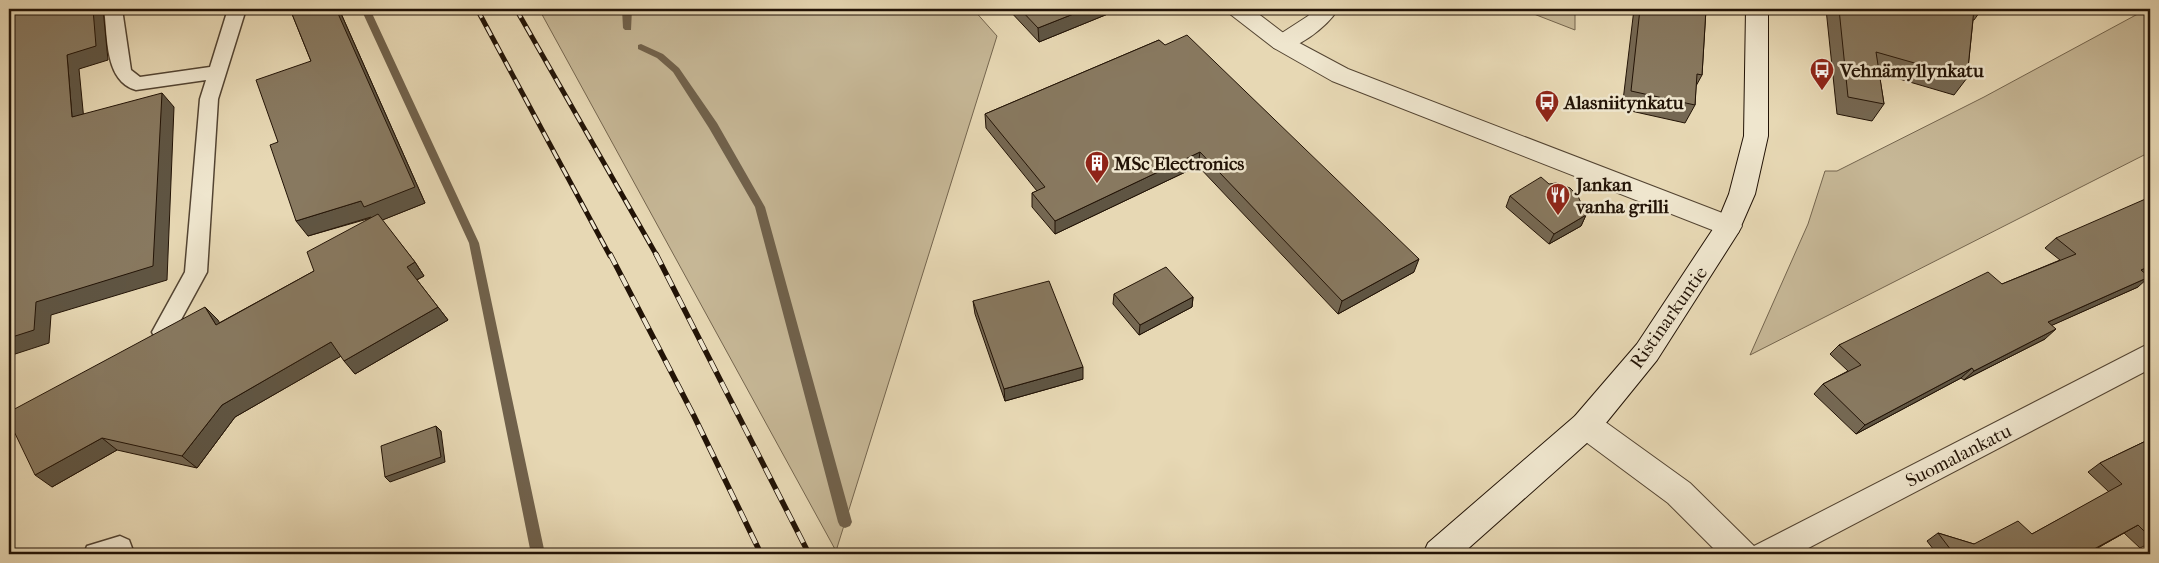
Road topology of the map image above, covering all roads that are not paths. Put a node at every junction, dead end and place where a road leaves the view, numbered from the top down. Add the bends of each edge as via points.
1 (113, 9) edge
2 (237, 9) edge
3 (1238, 9) edge
4 (1328, 9) edge
5 (1757, 9) edge
6 (1282, 43) junction
7 (218, 72) junction
8 (1729, 226) junction
9 (163, 332) edge
10 (2150, 356) edge
11 (1586, 425) junction
12 (120, 548) dead end
13 (96, 554) edge
14 (1439, 554) edge
15 (1741, 554) edge
16 (1766, 554) edge

1 - 7 lane via 122,72 136,84
2 - 7 lane
3 - 6 street
4 - 6 street via 1316,21
5 - 8 street, Ristinarkuntie via 1756,136 1742,194
6 - 8 street via 1364,86
7 - 9 lane via 209,100 196,272
8 - 11 street, Ristinarkuntie via 1647,352
10 - 16 street, Suomalankatu
11 - 14 street, Ristinarkuntie
11 - 15 street via 1679,493
12 - 13 lane

